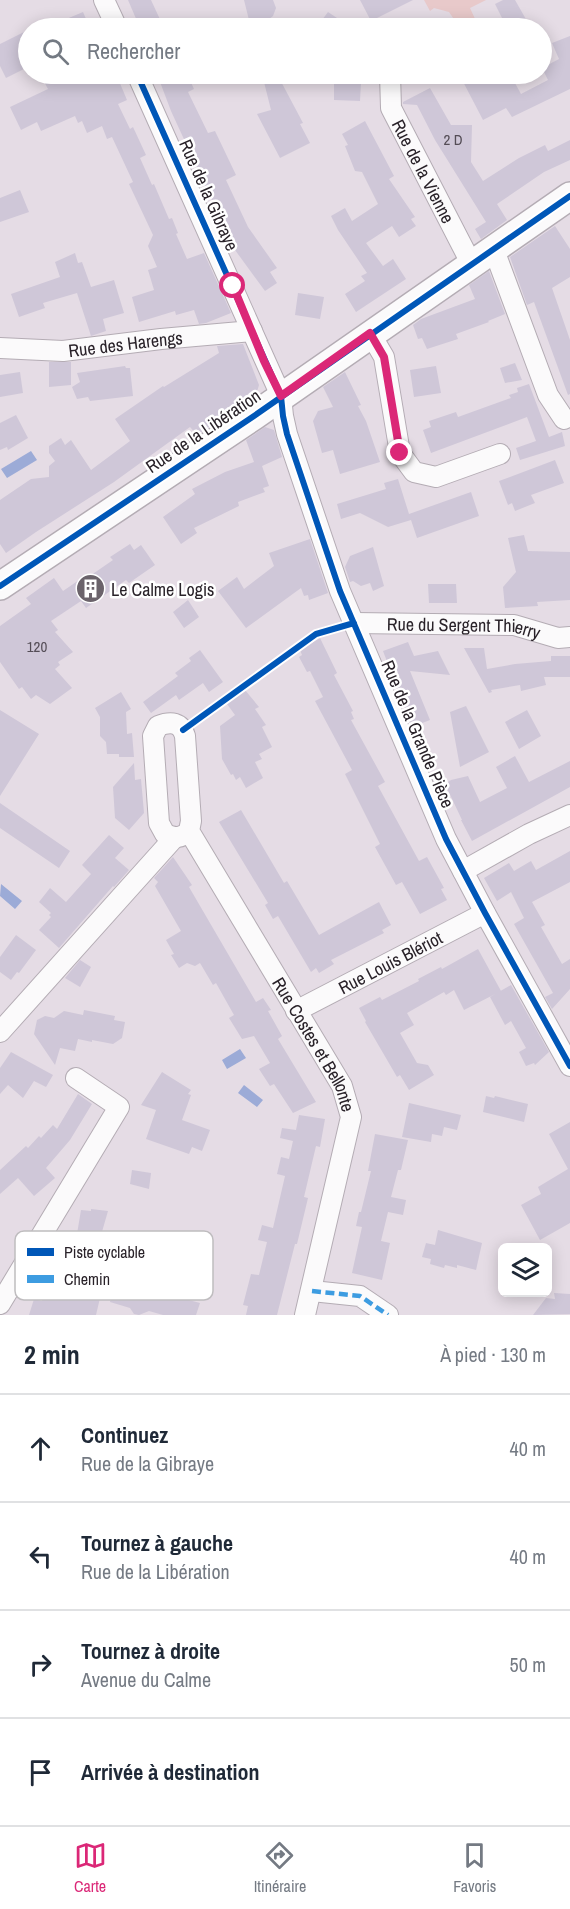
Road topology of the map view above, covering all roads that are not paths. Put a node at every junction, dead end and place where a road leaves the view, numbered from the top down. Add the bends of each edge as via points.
1 (104, 0) edge
2 (112, 18) edge
3 (142, 84) edge
4 (390, 84) edge
5 (570, 196) edge
6 (483, 258) junction
7 (252, 331) junction
8 (370, 333) junction
9 (0, 348) edge
10 (281, 396) junction
11 (564, 419) dead end
12 (500, 454) dead end
13 (0, 586) edge
14 (354, 623) junction
15 (570, 637) edge
16 (570, 815) edge
17 (182, 834) junction
18 (463, 871) junction
19 (485, 913) junction
20 (296, 1011) junction
21 (0, 1032) edge
22 (570, 1066) edge
23 (76, 1078) dead end
24 (44, 1231) edge
25 (15, 1279) edge
26 (312, 1291) junction
27 (0, 1304) edge
28 (305, 1315) edge
29 (388, 1315) edge

1 - 2 street
3 - 7 street, Rue de la Gibraye
4 - 6 street, Rue de la Vienne via 391,108
5 - 6 street, Rue de la Libération
6 - 8 street, Rue de la Libération
6 - 11 street, Rue de la Vienne via 548,395
7 - 9 street, Rue des Harengs via 63,351
7 - 10 street, Rue de la Gibraye
8 - 10 street, Rue de la Libération
8 - 12 street via 384,357 400,453 414,472 436,477
10 - 13 street, Rue de la Libération
10 - 14 street, Rue de la Grande Pièce via 287,434
14 - 15 street, Rue du Sergent Thierry via 514,625 558,638
14 - 18 street, Rue de la Grande Pièce
16 - 18 street
17 - 17 street, Rue Costes et Bellonte via 191,821 185,736 177,724 169,722 158,726 153,736 159,823 165,834
17 - 20 street, Rue Costes et Bellonte
17 - 21 street
18 - 19 street, Rue de la Grande Pièce
19 - 20 street, Rue Louis Blériot
19 - 22 street, Rue de la Grande Pièce
20 - 26 street, Rue Costes et Bellonte via 342,1086 351,1117
23 - 24 street via 119,1107
25 - 27 street
26 - 28 street, Rue Costes et Bellonte
26 - 29 street via 360,1296

